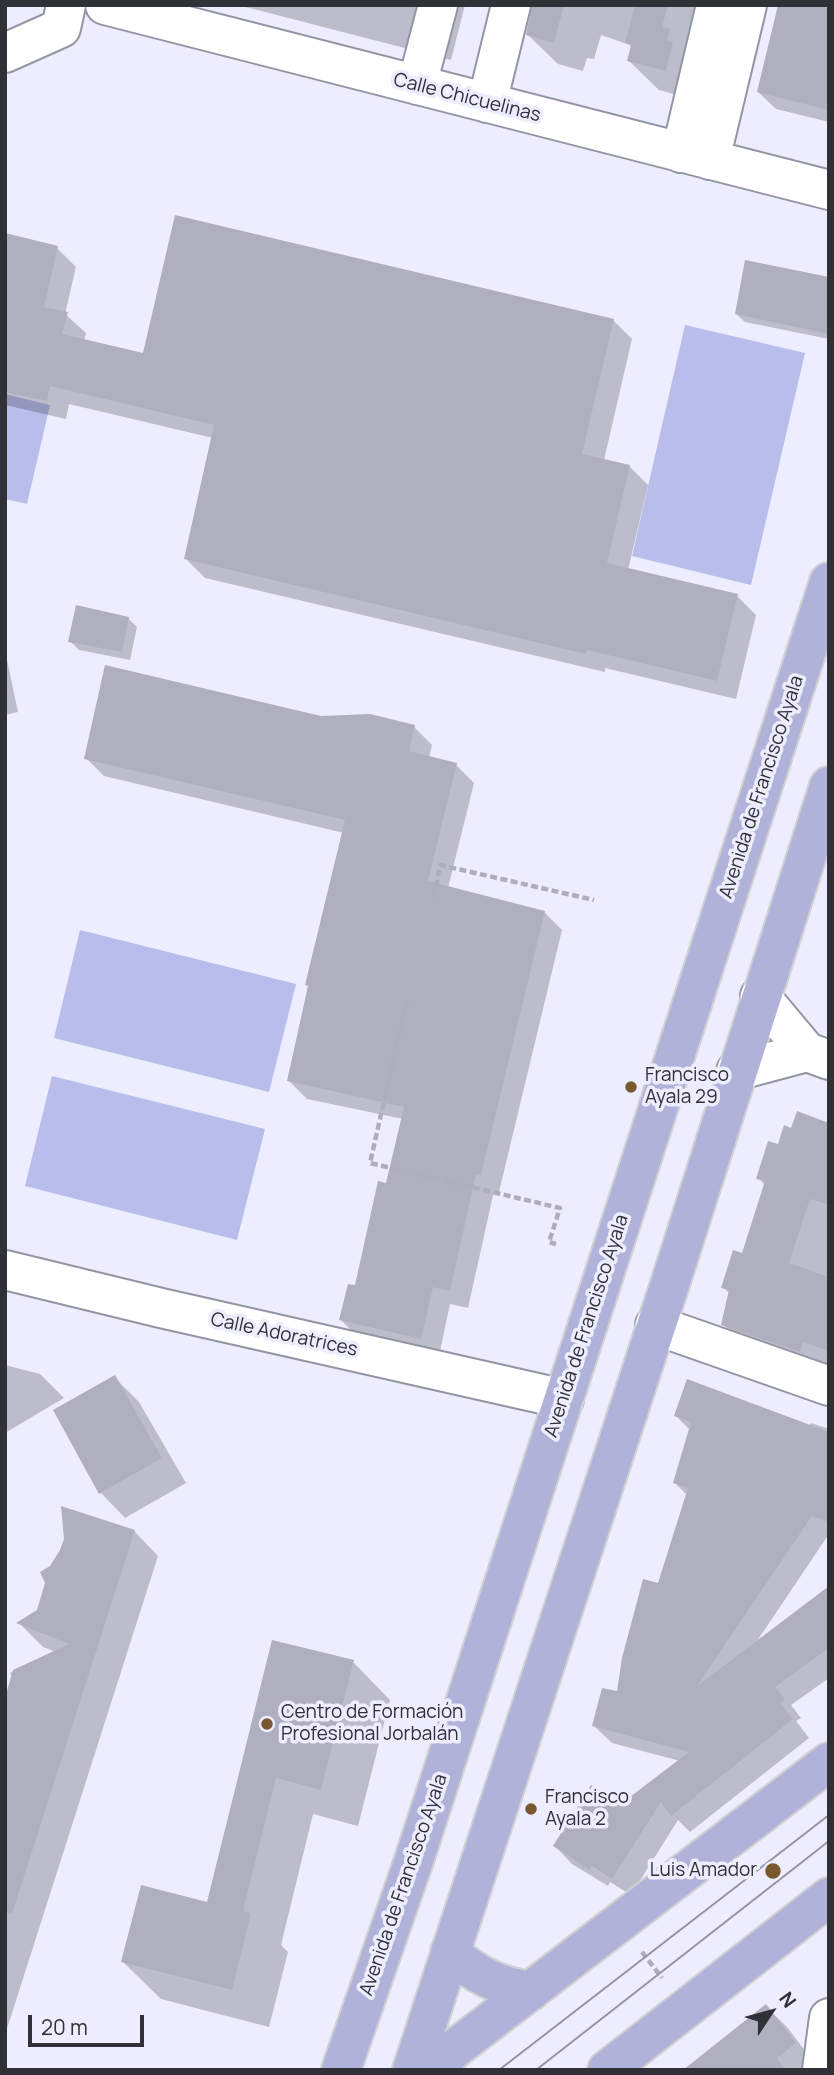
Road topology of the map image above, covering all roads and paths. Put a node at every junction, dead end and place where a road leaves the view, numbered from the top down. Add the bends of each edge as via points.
1 (66, 5) edge
2 (105, 5) edge
3 (438, 5) edge
4 (511, 5) edge
5 (716, 5) edge
6 (747, 5) edge
7 (5, 53) edge
8 (417, 85) junction
9 (487, 103) junction
10 (696, 156) junction
11 (829, 190) edge
12 (829, 582) edge
13 (829, 786) edge
14 (434, 897) dead end
15 (594, 900) dead end
16 (760, 996) junction
17 (407, 1000) dead end
18 (818, 1056) edge
19 (736, 1071) junction
20 (556, 1244) dead end
21 (5, 1270) edge
22 (655, 1325) junction
23 (829, 1387) edge
24 (564, 1399) junction
25 (829, 1762) edge
26 (829, 1897) edge
27 (640, 1950) dead end
28 (450, 1952) junction
29 (665, 1982) dead end
30 (531, 1991) junction
31 (829, 2018) edge
32 (341, 2070) edge
33 (412, 2070) edge
34 (434, 2070) edge
35 (607, 2070) edge
36 (822, 2070) edge

1 - 7 street via 61,28
2 - 8 street, Calle Chicuelinas
3 - 8 street
4 - 9 street
5 - 10 street
6 - 10 street
8 - 9 street, Calle Chicuelinas
9 - 10 street, Calle Chicuelinas
10 - 11 street, Calle Chicuelinas
12 - 24 main road, Avenida de Francisco Ayala
13 - 16 main road
14 - 15 path via 440,865
16 - 18 street
16 - 19 main road
17 - 20 path via 370,1163 560,1208 549,1242
18 - 19 street
19 - 22 main road
21 - 24 street, Calle Adoratrices
22 - 23 street
22 - 28 main road
24 - 32 main road, Avenida de Francisco Ayala
25 - 30 main road
26 - 35 main road
27 - 29 path
28 - 30 main road via 484,1979
28 - 33 main road
30 - 34 main road via 453,2050
31 - 36 street

